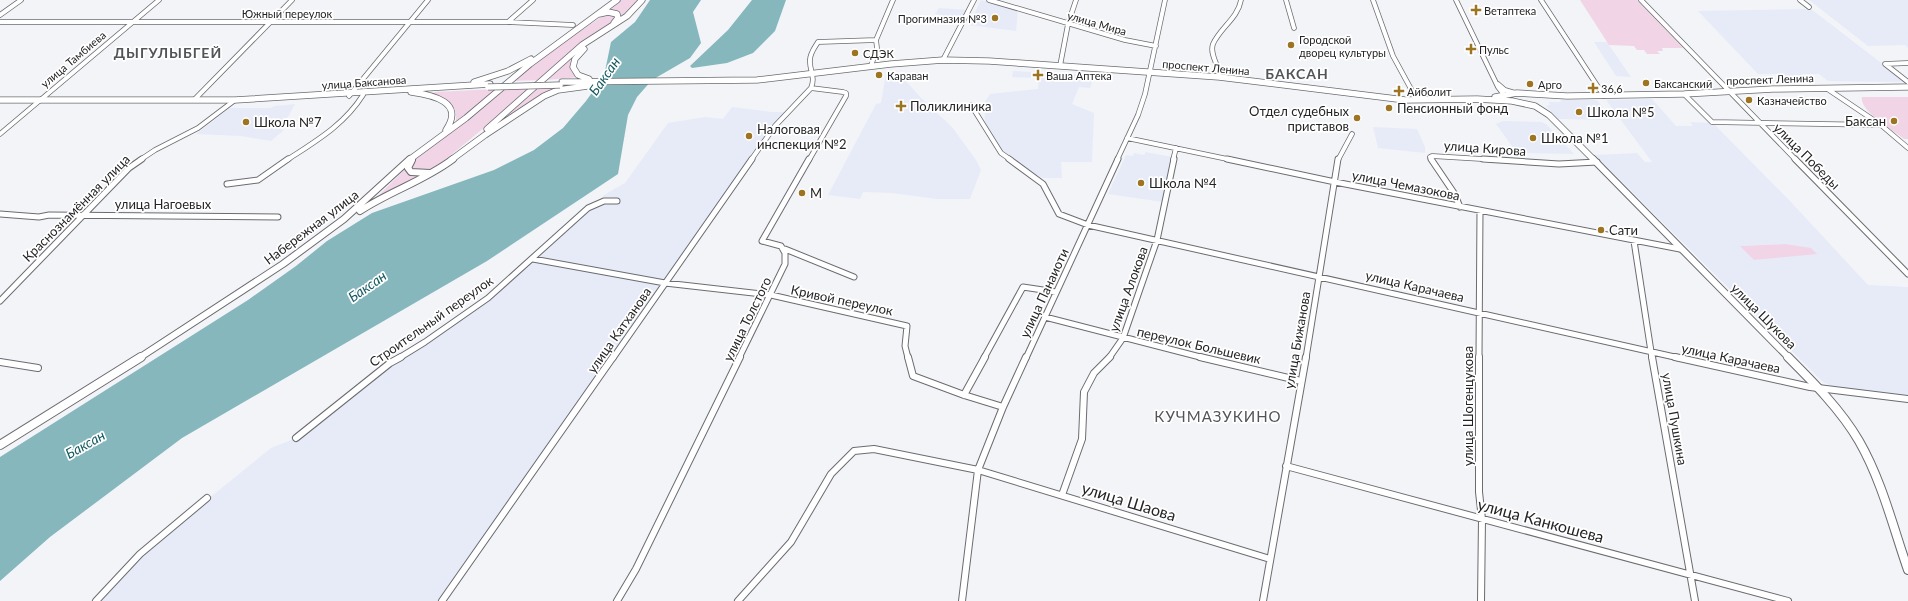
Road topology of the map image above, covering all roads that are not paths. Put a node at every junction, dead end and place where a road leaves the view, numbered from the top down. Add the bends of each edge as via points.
1 (21, 0) edge
2 (159, 0) edge
3 (292, 0) edge
4 (428, 0) edge
5 (533, 0) edge
6 (617, 0) edge
7 (642, 0) edge
8 (893, 0) edge
9 (974, 0) edge
10 (989, 0) edge
11 (1076, 0) edge
12 (1165, 0) edge
13 (1241, 0) edge
14 (1286, 0) edge
15 (1373, 0) edge
16 (1456, 0) edge
17 (1541, 0) edge
18 (1641, 0) edge
19 (1800, 0) edge
20 (1809, 7) dead end
21 (0, 15) edge
22 (596, 16) junction
23 (132, 21) junction
24 (0, 22) edge
25 (270, 22) junction
26 (409, 22) junction
27 (508, 22) junction
28 (1068, 24) junction
29 (573, 25) dead end
30 (611, 26) junction
31 (1294, 28) dead end
32 (604, 31) junction
33 (876, 40) junction
34 (558, 42) junction
35 (1156, 46) junction
36 (943, 60) junction
37 (1004, 63) junction
38 (1908, 63) edge
39 (871, 66) junction
40 (1060, 66) junction
41 (1150, 72) junction
42 (814, 76) junction
43 (1219, 77) junction
44 (1495, 79) junction
45 (1908, 82) edge
46 (598, 83) junction
47 (489, 86) junction
48 (433, 87) junction
49 (1908, 87) edge
50 (811, 88) junction
51 (1826, 88) junction
52 (1727, 90) junction
53 (407, 92) junction
54 (1517, 93) junction
55 (350, 94) junction
56 (1502, 94) junction
57 (1532, 94) junction
58 (1684, 94) junction
59 (363, 95) junction
60 (1560, 96) junction
61 (1604, 96) junction
62 (40, 99) junction
63 (1477, 99) junction
64 (1545, 99) junction
65 (0, 100) edge
66 (194, 100) junction
67 (238, 100) junction
68 (1417, 100) junction
69 (1538, 100) junction
70 (1512, 101) junction
71 (1520, 102) junction
72 (971, 105) dead end
73 (1543, 106) junction
74 (1549, 115) junction
75 (1759, 123) junction
76 (1881, 125) junction
77 (0, 134) edge
78 (1352, 134) dead end
79 (1127, 138) junction
80 (432, 144) junction
81 (1176, 148) junction
82 (1908, 148) edge
83 (458, 154) junction
84 (414, 156) junction
85 (1596, 162) junction
86 (437, 171) junction
87 (1335, 182) junction
88 (227, 184) dead end
89 (617, 200) dead end
90 (1460, 207) junction
91 (1480, 211) junction
92 (0, 214) edge
93 (83, 215) junction
94 (278, 217) dead end
95 (1088, 225) junction
96 (1157, 240) junction
97 (1634, 241) junction
98 (785, 249) junction
99 (1680, 249) junction
100 (533, 259) junction
101 (283, 264) junction
102 (1908, 274) edge
103 (1320, 276) junction
104 (854, 277) dead end
105 (665, 283) junction
106 (1056, 292) junction
107 (771, 295) junction
108 (0, 301) edge
109 (1478, 312) junction
110 (1045, 317) junction
111 (1123, 338) junction
112 (1651, 352) junction
113 (0, 362) edge
114 (38, 368) dead end
115 (1301, 381) junction
116 (1817, 388) junction
117 (964, 395) junction
118 (1908, 398) edge
119 (1003, 407) junction
120 (296, 438) dead end
121 (0, 446) edge
122 (1286, 466) junction
123 (978, 470) junction
124 (1062, 495) junction
125 (207, 498) dead end
126 (1482, 519) junction
127 (1270, 559) junction
128 (1908, 570) edge
129 (1690, 574) junction
130 (96, 601) edge
131 (442, 601) edge
132 (617, 601) edge
133 (738, 601) edge
134 (962, 601) edge
135 (1263, 601) edge
136 (1481, 601) edge
137 (1695, 601) edge
138 (1788, 601) edge

1 - 21 street
2 - 23 street, улица Тамбиева
3 - 25 street
4 - 26 street
5 - 27 street
6 - 22 main road, Набережная улица
7 - 30 main road via 633,11
8 - 33 street
9 - 36 street
10 - 28 street, улица Мира
11 - 28 street
12 - 35 street, улица Панаиоти
13 - 43 street via 1241,7 1212,47 1220,72
14 - 31 street
15 - 68 street via 1393,56
16 - 44 street
17 - 61 street
18 - 52 street, улица Победы
19 - 20 street
22 - 30 main road via 608,12 617,14 618,18
22 - 34 main road, Набережная улица
23 - 24 street, Южный переулок
23 - 25 street, Южный переулок
23 - 62 street, улица Тамбиева
25 - 26 street, Южный переулок
25 - 66 street
26 - 27 street, Южный переулок
26 - 55 street
27 - 29 street, Южный переулок
28 - 35 street, улица Мира
28 - 40 street
30 - 32 main road
32 - 46 main road via 580,53 573,67 575,73 581,77
32 - 83 main road via 582,45
33 - 39 street via 877,48
33 - 42 street via 818,42 810,57
34 - 48 main road via 501,74 472,82
34 - 80 main road, Набережная улица
35 - 41 street, улица Панаиоти
36 - 37 main road, проспект Ленина via 989,60
36 - 39 main road, проспект Ленина
37 - 40 main road, проспект Ленина
37 - 42 main road, проспект Ленина via 912,66
38 - 45 street via 1885,64
39 - 42 main road, проспект Ленина
40 - 41 main road, проспект Ленина
41 - 43 main road, проспект Ленина
41 - 79 street, улица Панаиоти via 1145,94
42 - 46 main road via 758,84
42 - 50 street, улица Катханова
43 - 68 main road, проспект Ленина
44 - 54 street via 1505,90
44 - 56 street
46 - 47 main road, bridge
46 - 83 main road via 567,88 544,96
47 - 48 main road, улица Баксанова
47 - 53 main road, улица Баксанова
48 - 55 main road, улица Баксанова
49 - 51 main road, проспект Ленина
50 - 98 street via 843,92 846,96 762,241 781,245
50 - 105 street, улица Катханова via 774,126
51 - 52 main road, проспект Ленина
51 - 76 street
52 - 58 main road, проспект Ленина
52 - 75 street, улица Победы
53 - 59 main road, улица Баксанова
53 - 80 main road via 432,96 451,108 451,124
54 - 56 main road
54 - 57 main road
55 - 59 main road, улица Баксанова
55 - 67 main road, улица Баксанова via 245,102
56 - 63 main road
56 - 70 main road
57 - 60 main road
57 - 69 main road
58 - 61 main road, проспект Ленина
58 - 75 street via 1712,122
59 - 88 street via 350,114 312,146 258,180
60 - 61 main road, проспект Ленина
60 - 64 main road
62 - 65 main road, улица Баксанова
62 - 66 main road, улица Баксанова
62 - 77 street, улица Тамбиева
63 - 68 main road, проспект Ленина
63 - 70 main road
64 - 69 main road
64 - 73 main road via 1542,102
66 - 67 main road, улица Баксанова
67 - 93 street, Краснознамённая улица via 198,128 139,159
69 - 71 main road
69 - 73 main road
70 - 71 main road
71 - 74 main road via 1535,106
72 - 95 street, улица Карачаева via 1001,153 1043,184 1060,214
73 - 74 main road
74 - 85 main road, улица Шукова
75 - 76 street
75 - 102 street, улица Победы
76 - 82 street
78 - 87 street, улица Бижанова via 1338,160
79 - 81 street, улица Чемазокова
79 - 95 street, улица Панаиоти
80 - 84 main road, Набережная улица
81 - 87 street, улица Чемазокова
81 - 96 street, улица Алокова
83 - 86 main road
84 - 86 main road via 408,165 411,172 425,174
84 - 101 main road, Набережная улица via 361,205
85 - 90 street, улица Кирова via 1559,164 1430,157 1454,193
85 - 99 main road, улица Шукова
86 - 101 main road via 372,203
87 - 90 street, улица Чемазокова
87 - 103 street, улица Бижанова
89 - 100 street, Строительный переулок via 604,201 588,208
90 - 91 street, улица Чемазокова
91 - 97 street, улица Чемазокова
91 - 109 street, улица Шогенцукова
92 - 93 street, улица Нагоевых via 39,217
93 - 94 street, улица Нагоевых
93 - 108 street, Краснознамённая улица
95 - 96 street, улица Карачаева
95 - 106 street, улица Панаиоти
96 - 103 street, улица Карачаева
96 - 111 street, улица Алокова
97 - 99 street, улица Чемазокова
97 - 112 street, улица Пушкина
98 - 104 street
98 - 107 street, улица Толстого via 785,264
99 - 116 main road, улица Шукова
100 - 105 street, Кривой переулок
100 - 120 street, Строительный переулок via 488,298 390,363
101 - 121 main road, Набережная улица
103 - 109 street, улица Карачаева
103 - 115 street, улица Бижанова
105 - 107 street, Кривой переулок
105 - 131 street, улица Катханова
106 - 110 street, улица Панаиоти
106 - 117 street via 1023,287
107 - 117 street, Кривой переулок via 907,326 904,346 913,376
107 - 132 street, улица Толстого via 636,569
109 - 112 street, улица Карачаева
109 - 126 street, улица Шогенцукова via 1478,492
110 - 111 street, переулок Большевик
110 - 119 street, улица Панаиоти
111 - 115 street, переулок Большевик
111 - 124 street, улица Алокова via 1110,357 1094,373 1084,392 1082,439
112 - 116 street, улица Карачаева
112 - 129 street, улица Пушкина
113 - 114 street
115 - 122 street, улица Бижанова
116 - 118 street, улица Карачаева
116 - 128 main road, улица Шукова via 1858,440 1871,464
117 - 119 street, Кривой переулок
119 - 123 street, улица Панаиоти
122 - 126 street, улица Канкошева
122 - 127 street, улица Бижанова
123 - 124 street, улица Шаова
123 - 133 street, улица Шаова via 874,449 854,451 832,474 791,542
123 - 134 street, улица Панаиоти
124 - 127 street, улица Шаова
125 - 130 street via 140,554
126 - 129 street, улица Канкошева
126 - 136 street, улица Шогенцукова
127 - 135 street, улица Бижанова
129 - 137 street, улица Пушкина
129 - 138 street, улица Канкошева

